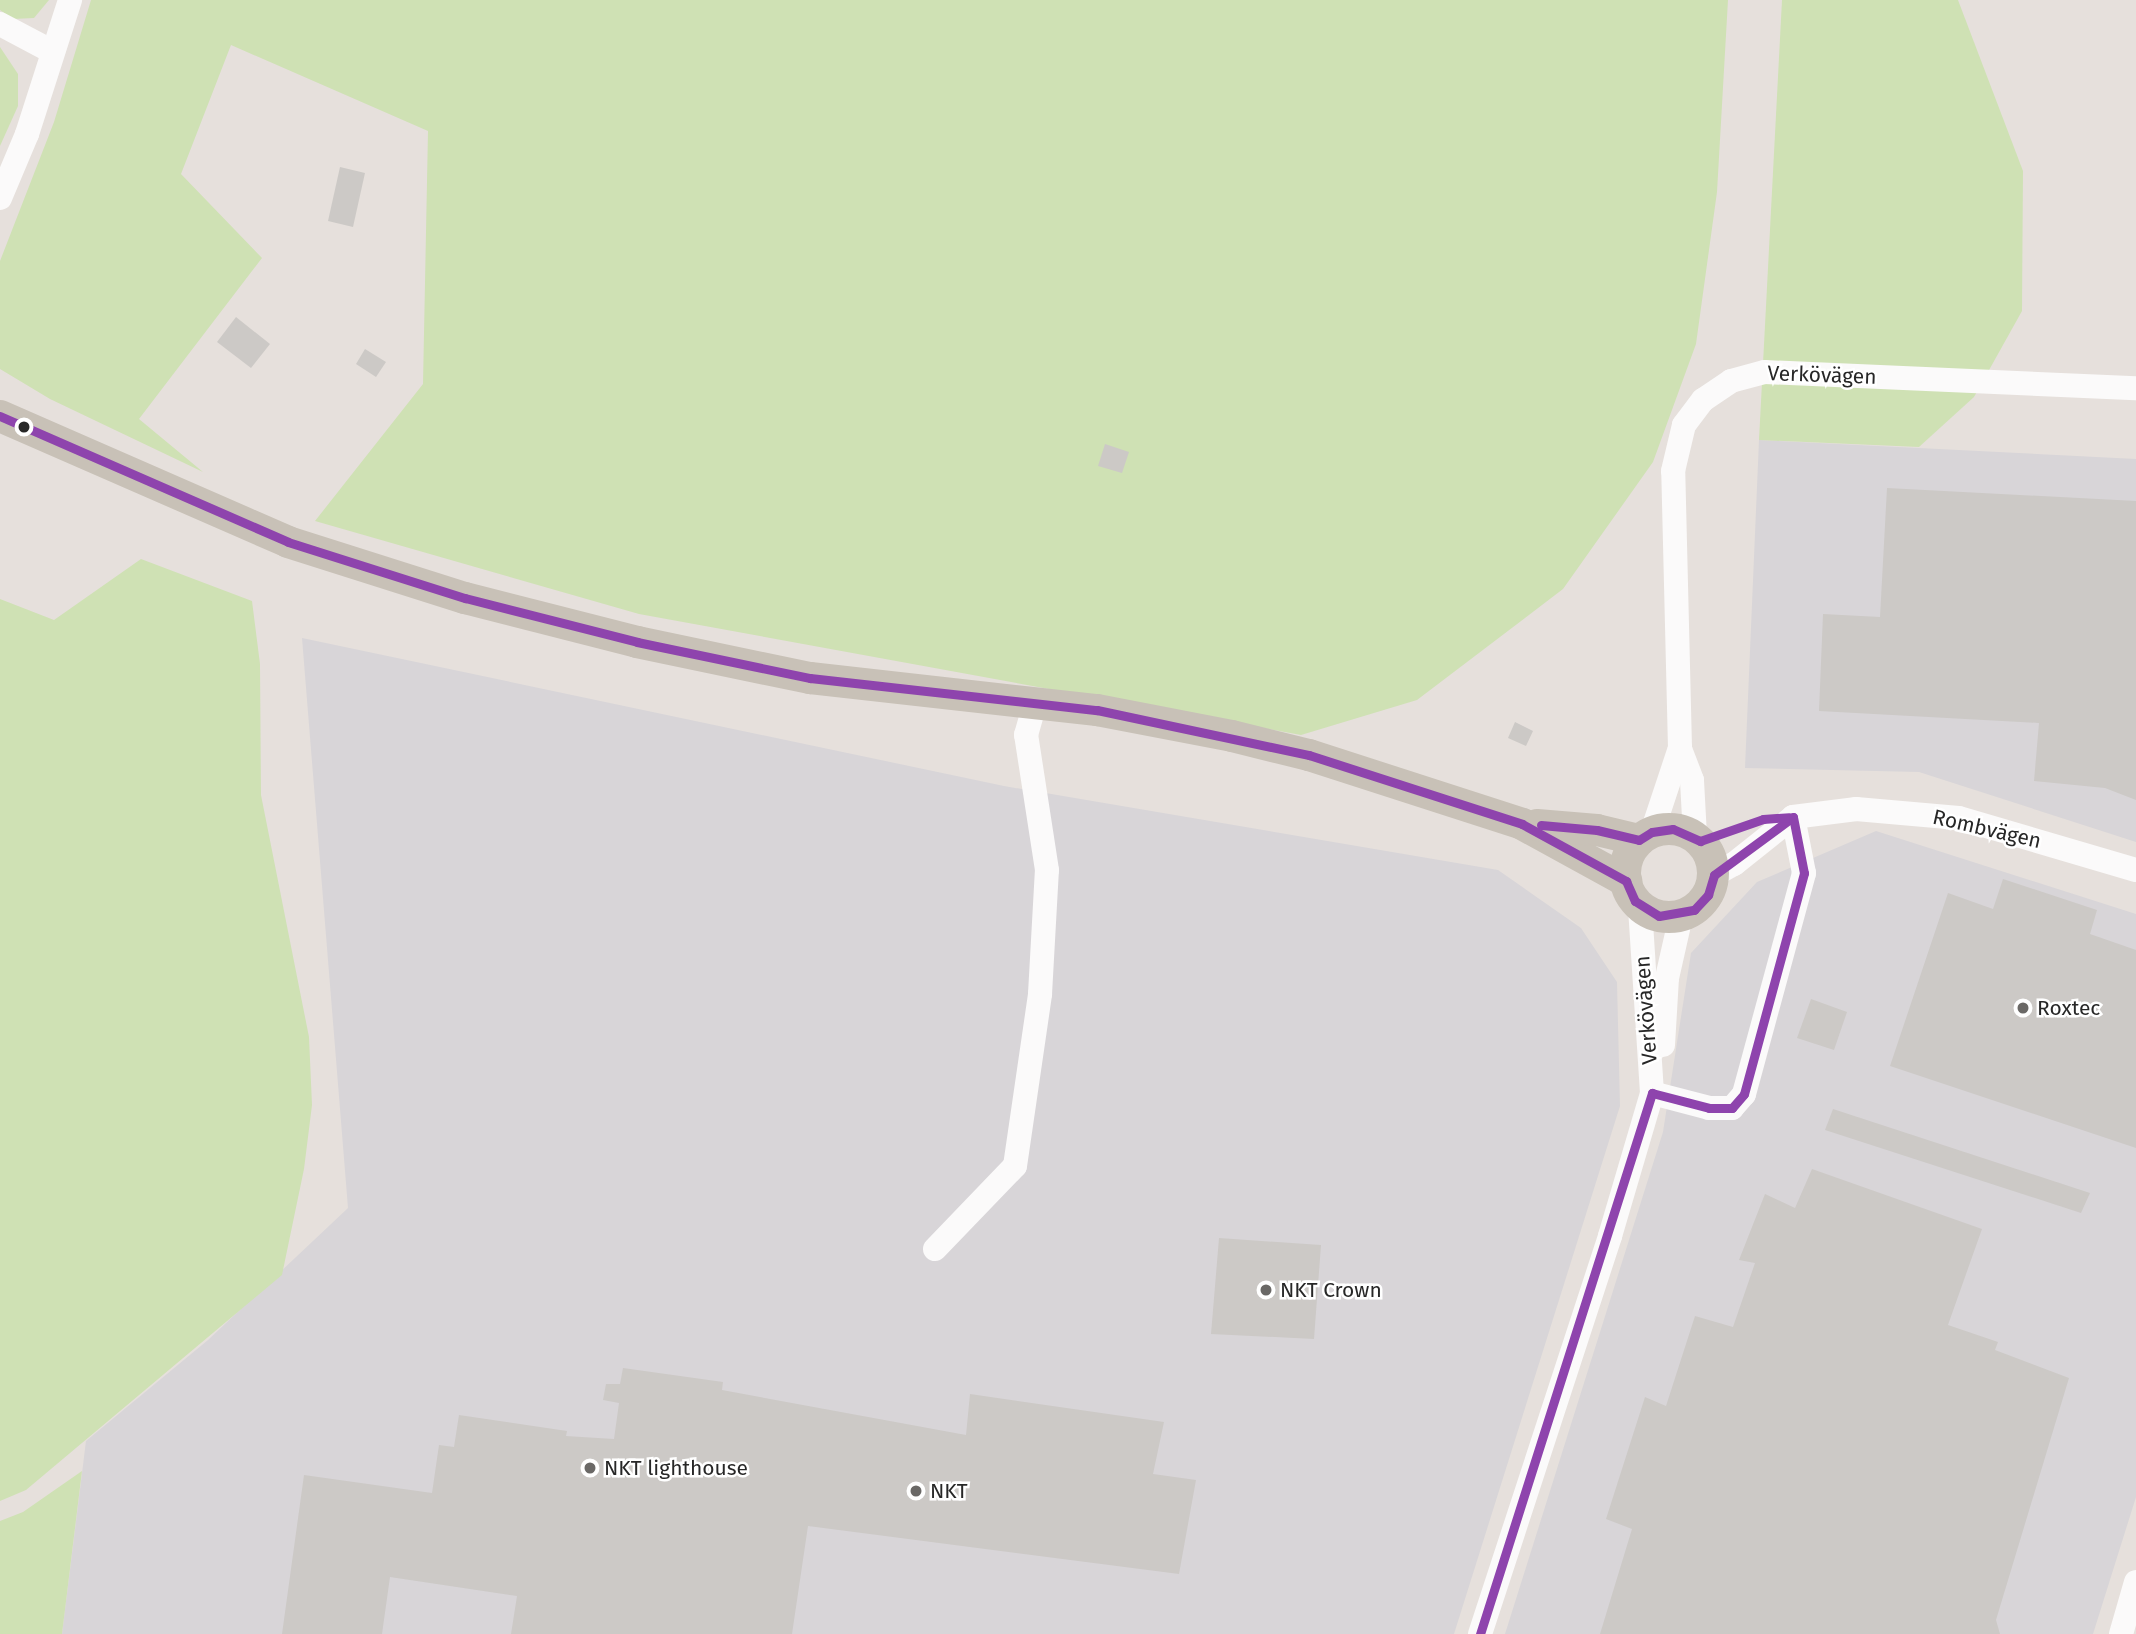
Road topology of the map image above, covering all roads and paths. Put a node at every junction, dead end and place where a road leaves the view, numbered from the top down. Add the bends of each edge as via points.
1 (70, 0) edge
2 (0, 24) edge
3 (51, 51) junction
4 (0, 198) edge
5 (2136, 388) edge
6 (0, 416) edge
7 (1035, 703) junction
8 (1681, 748) junction
9 (1793, 817) junction
10 (1522, 824) junction
11 (1645, 836) junction
12 (1695, 836) junction
13 (2136, 870) edge
14 (1714, 875) junction
15 (1633, 894) junction
16 (1681, 916) junction
17 (1652, 1093) junction
18 (935, 1249) dead end
19 (2136, 1582) edge
20 (1480, 1634) edge
21 (2121, 1634) edge

1 - 3 street
2 - 3 street
3 - 4 street via 27,134
5 - 8 street, Verkövägen via 1765,372 1715,390 1684,425 1674,455
6 - 7 main road via 288,542 465,598 637,642 810,678
7 - 10 main road via 1097,710 1309,755
7 - 18 street via 1027,735 1047,870 1040,994 1015,1166
8 - 11 street, Verkövägen
8 - 12 street, Verkövägen via 1692,780
9 - 13 street, Rombvägen via 1856,808 1959,818
9 - 14 street
9 - 17 street via 1804,873 1744,1094 1732,1108 1710,1108
10 - 11 main road
10 - 15 main road
11 - 12 main road via 1673,829
11 - 15 main road, Verkövägen via 1627,859
12 - 14 main road, Verkövägen via 1709,853
14 - 16 main road via 1704,901
15 - 16 main road via 1659,916
15 - 17 street, Verkövägen
16 - 17 street via 1667,978 1665,1038
17 - 20 street, Verkövägen via 1610,1237
19 - 21 street

